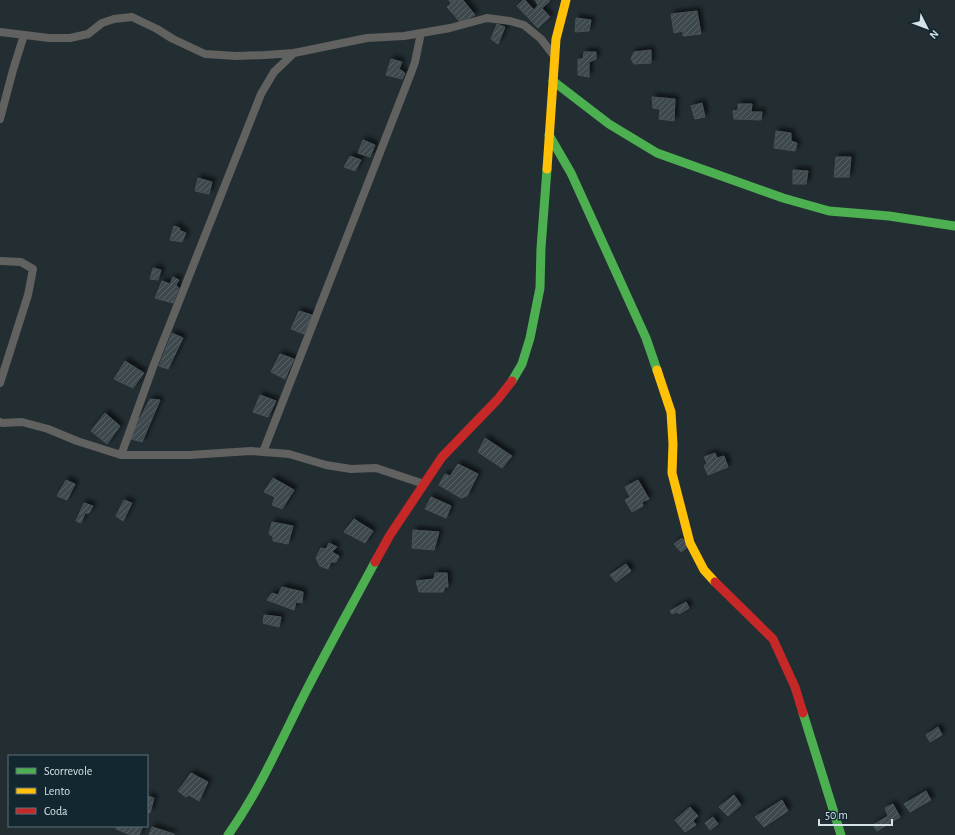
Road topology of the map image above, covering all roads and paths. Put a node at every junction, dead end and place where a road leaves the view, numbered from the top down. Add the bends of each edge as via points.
1 (567, 1) edge
2 (0, 32) edge
3 (421, 32) junction
4 (24, 35) junction
5 (294, 53) junction
6 (555, 57) junction
7 (553, 81) junction
8 (0, 120) edge
9 (549, 135) junction
10 (955, 226) edge
11 (0, 261) edge
12 (0, 383) edge
13 (0, 422) edge
14 (263, 452) junction
15 (121, 455) junction
16 (424, 484) junction
17 (228, 835) edge
18 (841, 835) edge

1 - 6 street via 556,39
2 - 4 street
3 - 5 street via 404,36 367,38
3 - 6 street via 450,28 487,18 510,21 524,25 541,39
3 - 14 street via 412,72
4 - 5 street via 70,38 88,34 102,23 132,17 205,54 266,56
4 - 8 street
5 - 15 street via 274,72 260,94
6 - 7 street
7 - 9 street
7 - 10 street via 609,124 657,153 783,198 829,211 889,216
9 - 16 street via 540,288 522,364 512,382 442,457
9 - 18 street via 571,173 651,352 671,412 672,473 690,543 704,570 773,639 795,687
11 - 12 street via 21,262 33,269 28,295
13 - 15 street via 22,422 48,429
14 - 15 street
14 - 16 street via 289,454 351,469 376,468
16 - 17 street via 390,535 306,691 272,762

